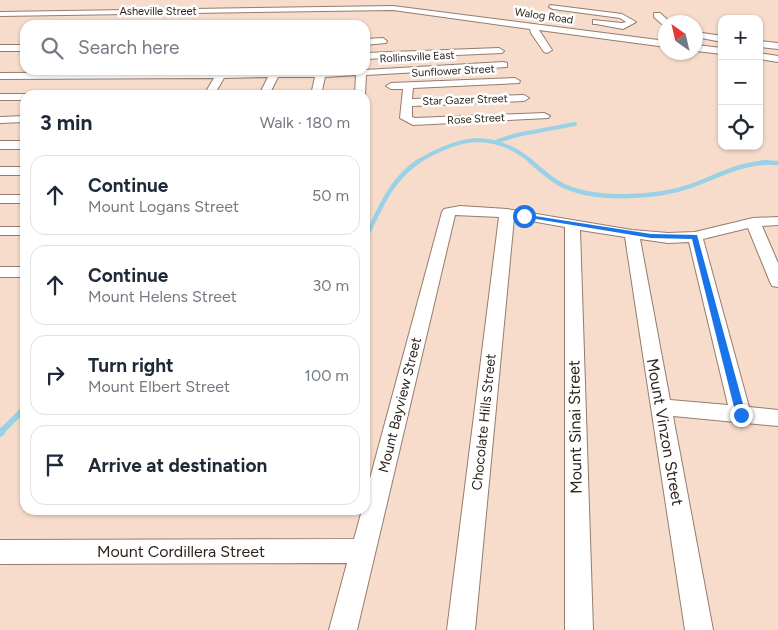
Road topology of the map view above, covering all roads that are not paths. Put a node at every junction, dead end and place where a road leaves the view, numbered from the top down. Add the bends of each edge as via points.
1 (368, 0) edge
2 (333, 1) edge
3 (75, 5) junction
4 (0, 6) edge
5 (612, 6) dead end
6 (553, 7) dead end
7 (65, 13) junction
8 (0, 14) edge
9 (622, 16) junction
10 (534, 26) junction
11 (582, 32) junction
12 (703, 36) edge
13 (718, 38) edge
14 (382, 41) dead end
15 (370, 42) edge
16 (658, 43) edge
17 (763, 44) edge
18 (778, 46) edge
19 (0, 48) edge
20 (20, 48) edge
21 (703, 49) edge
22 (547, 50) dead end
23 (718, 51) edge
24 (370, 56) edge
25 (763, 57) edge
26 (778, 59) edge
27 (504, 65) junction
28 (370, 71) edge
29 (56, 75) edge
30 (221, 75) edge
31 (274, 75) edge
32 (321, 75) edge
33 (361, 75) edge
34 (0, 76) edge
35 (516, 80) junction
36 (408, 85) junction
37 (391, 86) dead end
38 (212, 90) edge
39 (266, 90) edge
40 (317, 90) edge
41 (361, 90) edge
42 (0, 97) edge
43 (20, 97) edge
44 (524, 98) junction
45 (406, 103) junction
46 (20, 119) edge
47 (0, 120) edge
48 (0, 145) edge
49 (20, 145) edge
50 (0, 171) edge
51 (20, 171) edge
52 (0, 199) edge
53 (20, 199) edge
54 (507, 213) junction
55 (778, 221) edge
56 (753, 222) junction
57 (572, 223) junction
58 (0, 231) edge
59 (20, 231) edge
60 (632, 234) junction
61 (695, 237) junction
62 (11, 272) edge
63 (778, 282) edge
64 (0, 288) edge
65 (661, 407) junction
66 (741, 415) junction
67 (778, 418) edge
68 (363, 551) junction
69 (0, 552) edge
70 (342, 630) edge
71 (462, 630) edge
72 (579, 630) edge
73 (699, 630) edge

1 - 2 street
2 - 3 street
3 - 4 street
3 - 7 street
5 - 9 street
6 - 9 street
7 - 8 street, Walog Road
7 - 10 street, Walog Road via 262,13 393,8
9 - 11 street via 631,20 631,24 623,26 589,21
10 - 11 street, Walog Road
10 - 22 street
11 - 16 street, Walog Road
12 - 13 street
14 - 15 street
17 - 18 street
19 - 20 street
21 - 23 street
24 - 27 street via 499,50
25 - 26 street
27 - 28 street, Rollinsville East
27 - 35 street
29 - 34 street, Rollinsville East
30 - 38 street
31 - 39 street
32 - 40 street
33 - 41 street
35 - 36 street, Sunflower Street
35 - 44 street
36 - 37 street, Sunflower Street
36 - 45 street
42 - 43 street
44 - 45 street, Star Gazer Street
44 - 45 street, Rose Street via 538,116 417,122 406,118
46 - 47 street
48 - 49 street
50 - 51 street
52 - 53 street
54 - 57 street
54 - 68 street, Mount Bayview Street via 452,211 448,214
54 - 71 street, Chocolate Hills Street
55 - 56 street
56 - 61 street
56 - 63 street
57 - 60 street
57 - 72 street, Mount Sinai Street
58 - 59 street
60 - 61 street
60 - 65 street, Mount Vinzon Street
61 - 66 street
62 - 64 street
65 - 66 street
65 - 73 street, Mount Vinzon Street
66 - 67 street
68 - 69 street, Mount Cordillera Street
68 - 70 street, Mount Bayview Street

